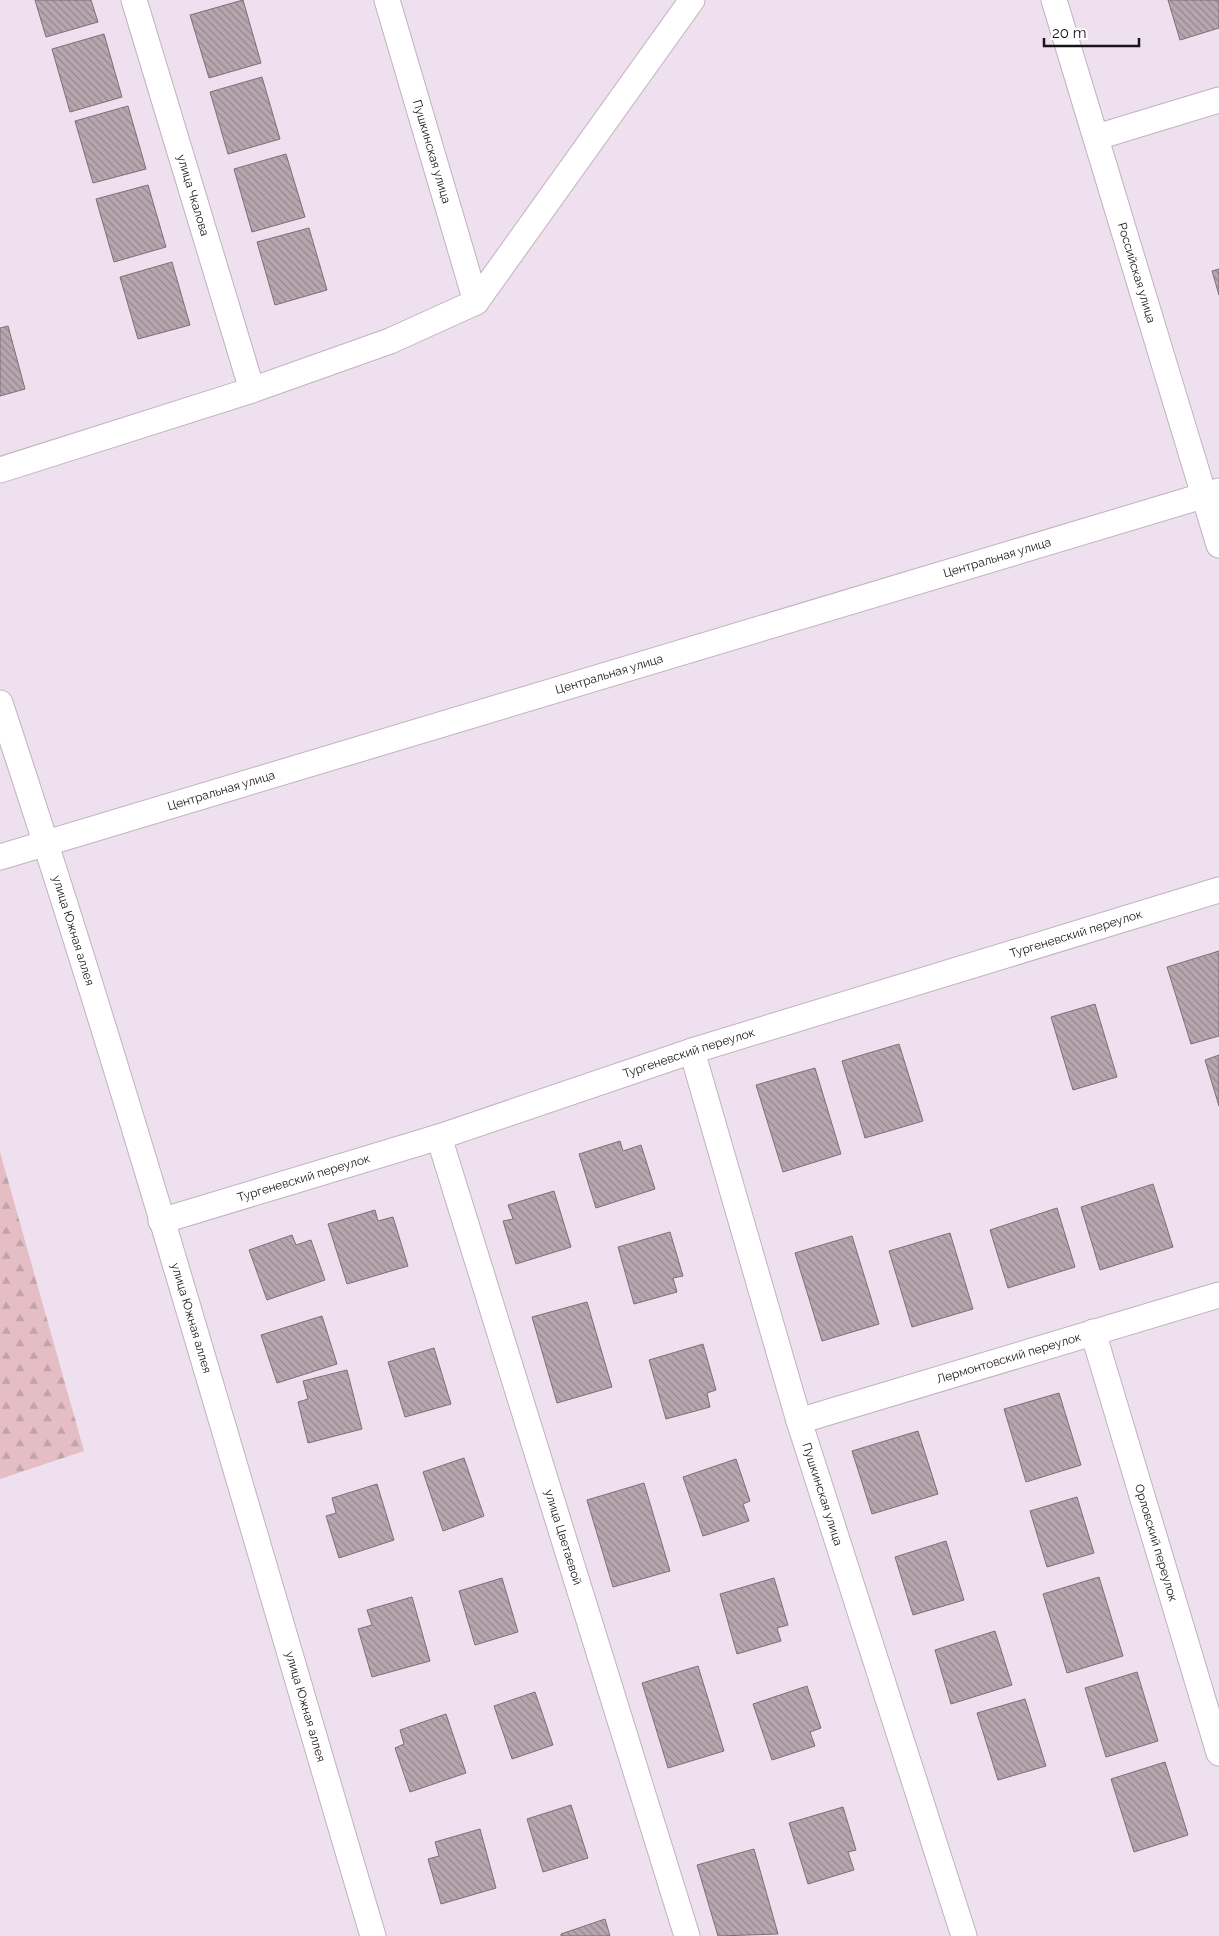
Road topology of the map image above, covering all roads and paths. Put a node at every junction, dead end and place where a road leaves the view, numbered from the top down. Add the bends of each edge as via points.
1 (134, 0) edge
2 (387, 0) edge
3 (692, 0) edge
4 (1054, 0) edge
5 (1219, 100) edge
6 (1097, 137) junction
7 (476, 302) junction
8 (252, 390) junction
9 (0, 470) edge
10 (1211, 493) edge
11 (1219, 545) edge
12 (0, 703) edge
13 (46, 842) junction
14 (0, 857) edge
15 (1219, 890) edge
16 (692, 1051) junction
17 (439, 1137) junction
18 (161, 1222) junction
19 (1219, 1295) edge
20 (1093, 1332) junction
21 (799, 1421) junction
22 (1219, 1753) edge
23 (373, 1936) edge
24 (687, 1936) edge
25 (964, 1936) edge

1 - 8 street, улица Чкалова
2 - 7 street, Пушкинская улица
3 - 7 street
4 - 6 street, Российская улица
5 - 6 street
6 - 10 street, Российская улица
7 - 8 street via 390,341
8 - 9 street
10 - 11 street, Российская улица
10 - 13 street, Центральная улица
12 - 13 street, улица Южная аллея
13 - 14 street, Центральная улица
13 - 18 street, улица Южная аллея
15 - 16 street, Тургеневский переулок
16 - 17 street, Тургеневский переулок
16 - 21 street, Пушкинская улица
17 - 18 street, Тургеневский переулок
17 - 24 street, улица Цветаевой
18 - 23 street, улица Южная аллея
19 - 20 street, Лермонтовский переулок
20 - 21 street, Лермонтовский переулок
20 - 22 street, Орловский переулок
21 - 25 street, Пушкинская улица

